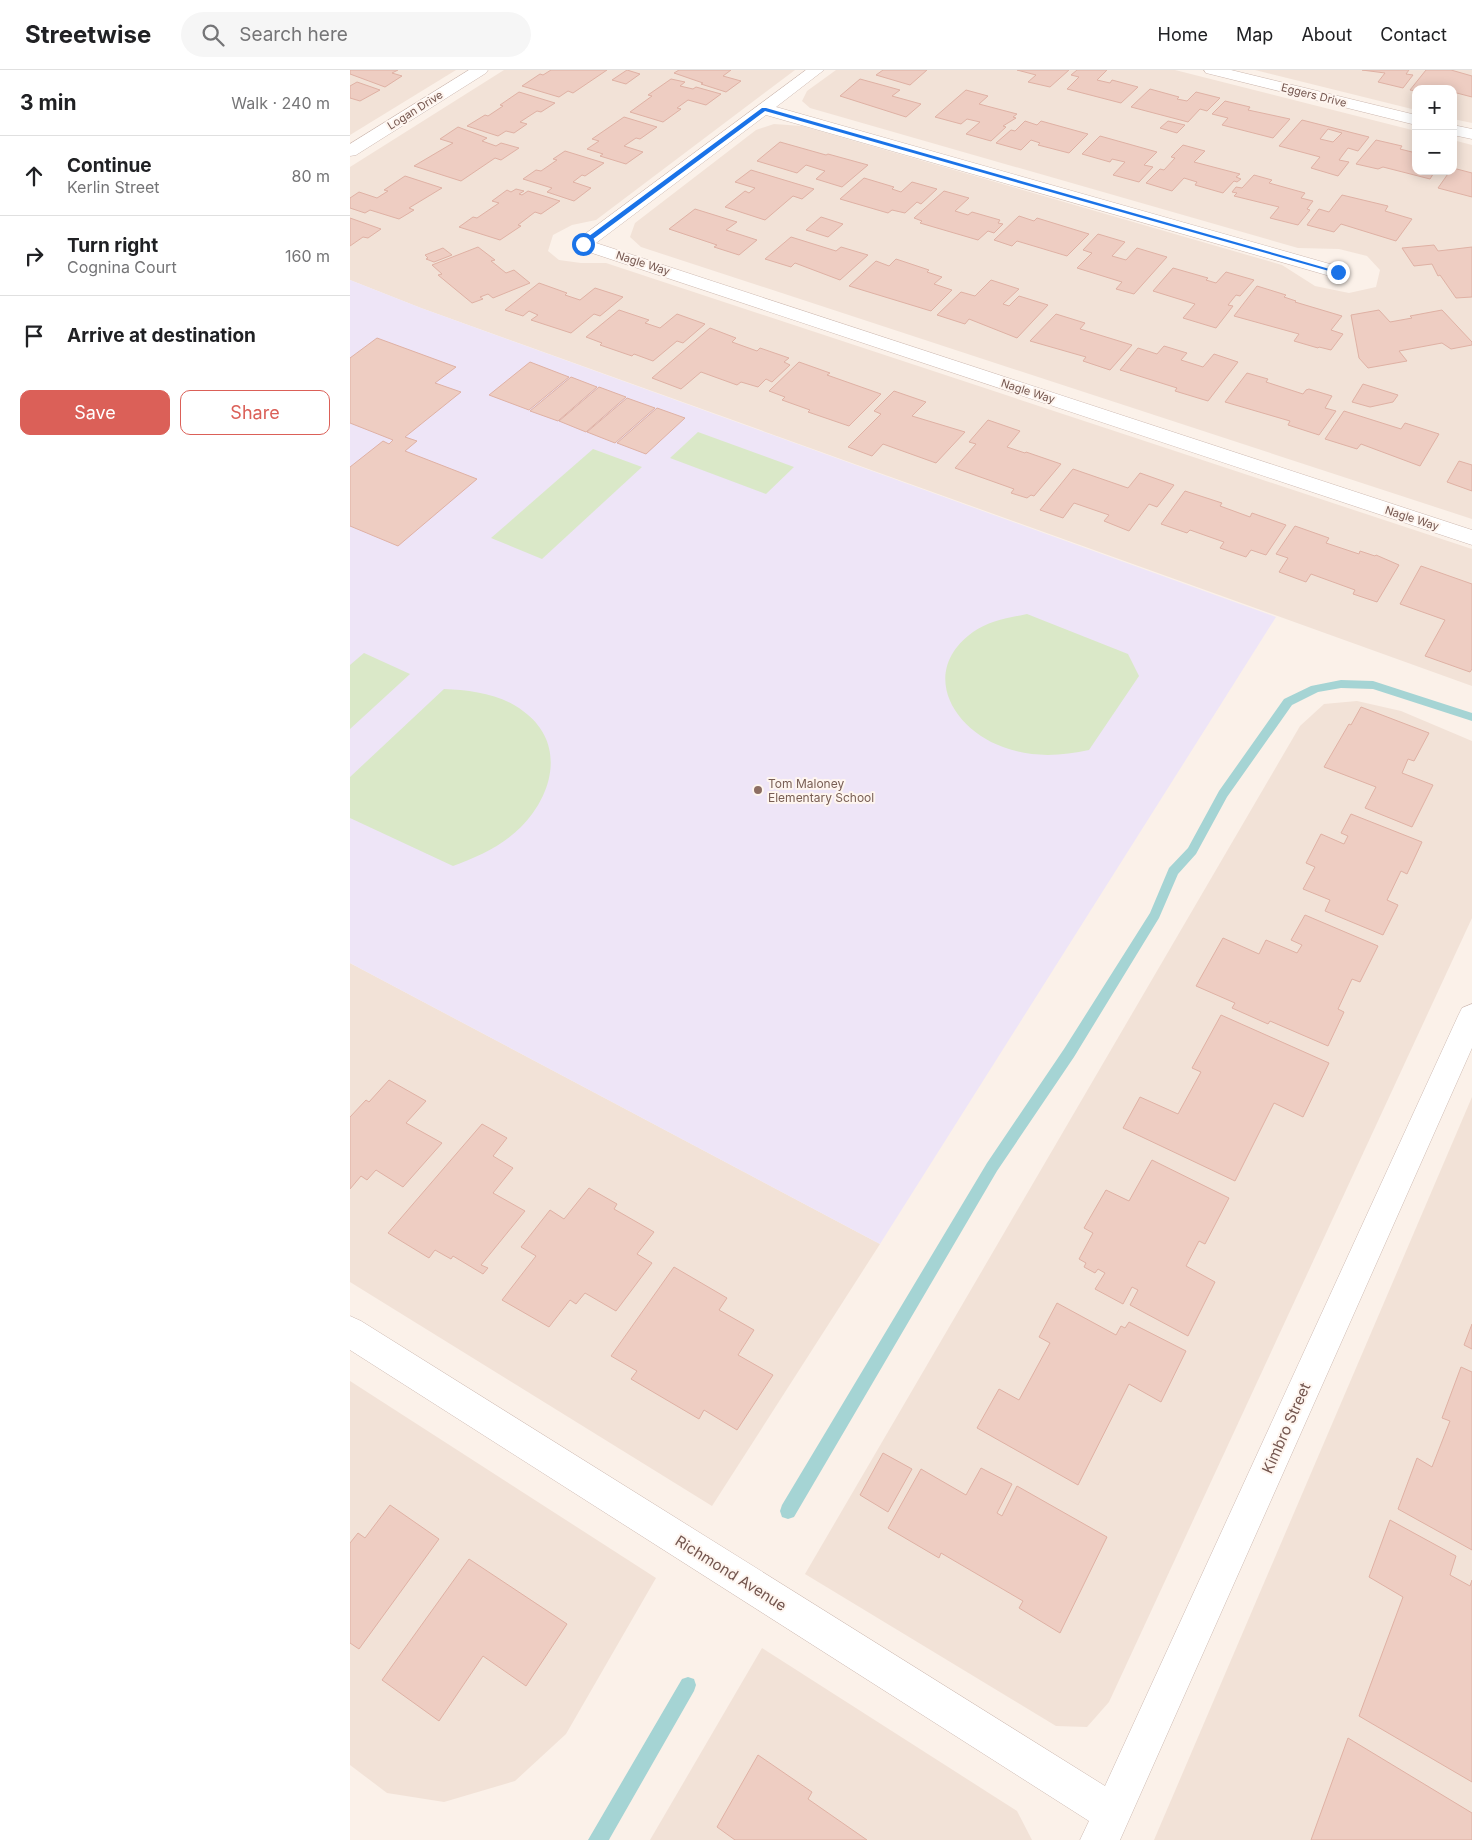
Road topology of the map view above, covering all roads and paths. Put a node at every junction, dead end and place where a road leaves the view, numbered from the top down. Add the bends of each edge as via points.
1 (480, 70) edge
2 (816, 70) edge
3 (1212, 70) edge
4 (764, 109) junction
5 (1412, 119) edge
6 (1457, 131) edge
7 (1472, 134) edge
8 (350, 151) edge
9 (1338, 272) dead end
10 (1472, 538) edge
11 (1472, 1016) edge
12 (350, 1332) edge
13 (1106, 1827) edge

1 - 8 street, Logan Drive
2 - 4 street
3 - 5 street, Eggers Drive
4 - 9 street
4 - 10 street, Nagle Way via 583,244
6 - 7 street
11 - 13 street, Kimbro Street
12 - 13 street, Richmond Avenue

